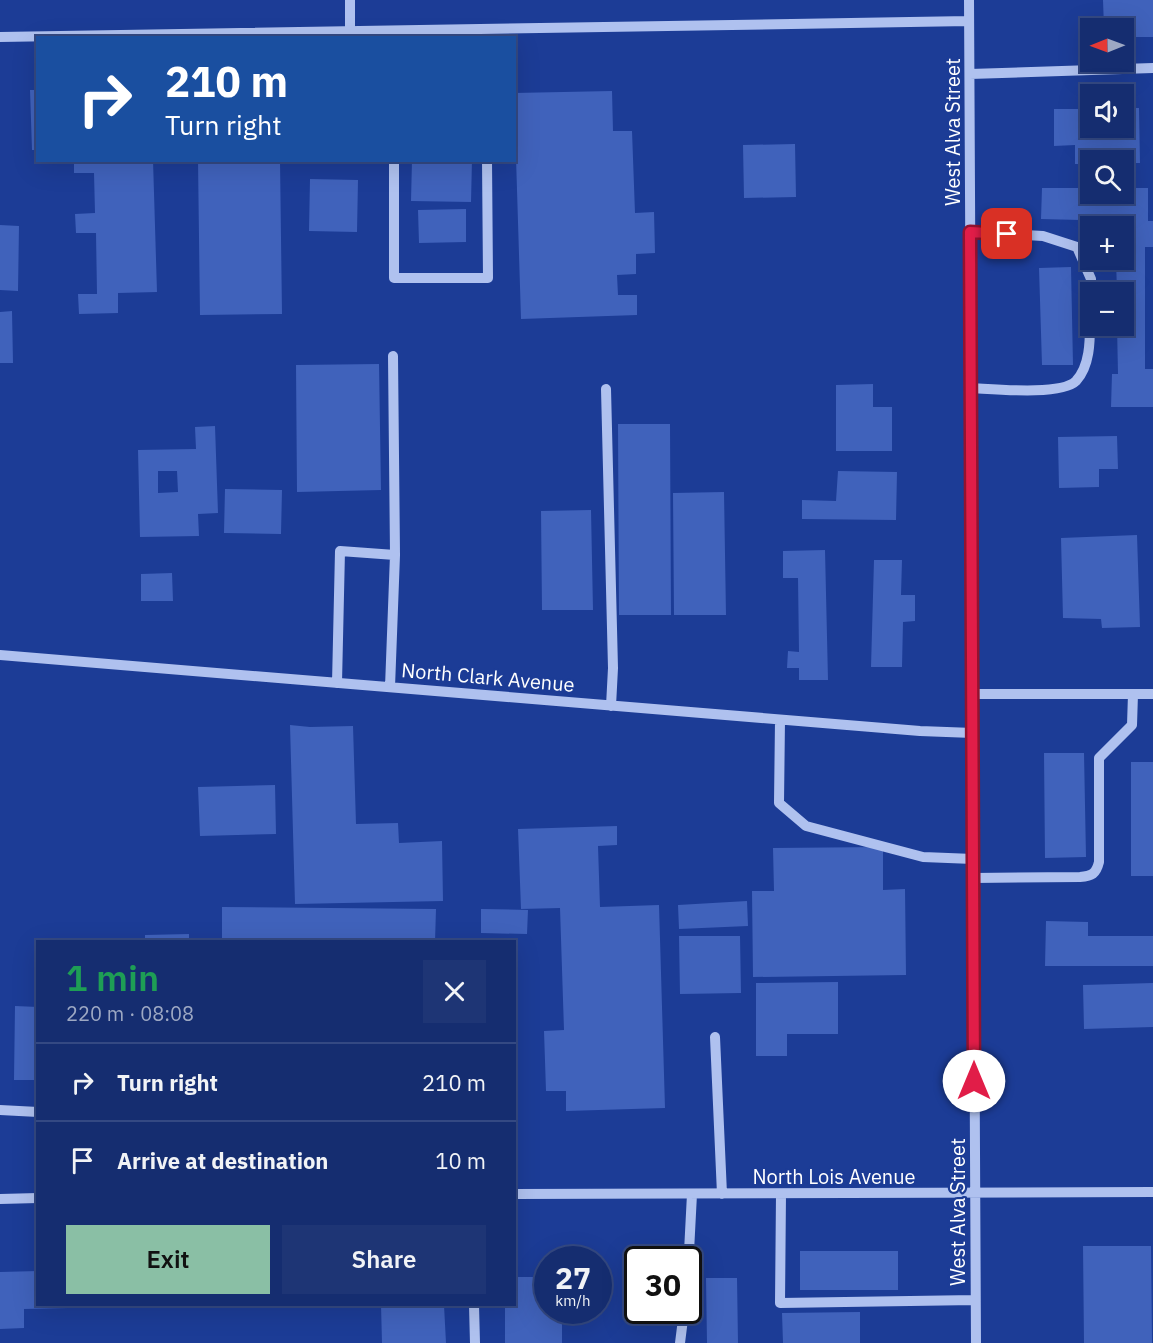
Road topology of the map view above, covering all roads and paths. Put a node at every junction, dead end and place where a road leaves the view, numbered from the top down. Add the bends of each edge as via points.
1 (350, 0) edge
2 (969, 0) edge
3 (969, 21) junction
4 (350, 31) junction
5 (485, 33) edge
6 (394, 34) edge
7 (260, 35) edge
8 (95, 36) edge
9 (0, 37) edge
10 (36, 37) edge
11 (1153, 68) edge
12 (970, 74) junction
13 (394, 162) edge
14 (487, 162) edge
15 (970, 232) junction
16 (1091, 282) edge
17 (1090, 336) edge
18 (393, 356) dead end
19 (971, 388) junction
20 (606, 389) dead end
21 (395, 555) junction
22 (0, 655) edge
23 (337, 683) junction
24 (390, 687) junction
25 (973, 694) junction
26 (1133, 694) junction
27 (1153, 694) edge
28 (611, 706) junction
29 (780, 720) junction
30 (973, 733) junction
31 (973, 859) junction
32 (974, 878) junction
33 (715, 1037) dead end
34 (0, 1110) edge
35 (36, 1112) edge
36 (1153, 1192) edge
37 (516, 1194) edge
38 (692, 1194) junction
39 (722, 1194) junction
40 (781, 1194) junction
41 (975, 1194) junction
42 (36, 1198) edge
43 (0, 1199) edge
44 (689, 1246) edge
45 (975, 1300) junction
46 (474, 1306) edge
47 (682, 1324) edge
48 (475, 1343) edge
49 (680, 1343) edge
50 (976, 1343) edge

1 - 4 street
2 - 3 street, West Alva Street
3 - 5 street
3 - 12 street, West Alva Street
4 - 6 street
4 - 7 street
5 - 6 street
7 - 8 street
9 - 10 street
11 - 12 street
12 - 15 street, West Alva Street
13 - 14 street via 394,278 488,278
15 - 16 street via 1043,236 1077,247
15 - 19 street, West Alva Street
17 - 19 street via 1084,369 1075,382 1048,390
18 - 21 street
19 - 25 street, West Alva Street
20 - 28 street
21 - 23 street via 340,551
21 - 24 street
22 - 23 street, North Clark Avenue
23 - 24 street, North Clark Avenue
24 - 28 street, North Clark Avenue
25 - 26 street
25 - 30 street, West Alva Street
26 - 27 street
26 - 32 street via 1132,725 1099,758 1097,871 1080,877
28 - 29 street, North Clark Avenue
29 - 30 street, North Clark Avenue
29 - 31 street via 779,803 806,826 923,857
30 - 31 street, West Alva Street
31 - 32 street, West Alva Street
32 - 41 street, West Alva Street
33 - 39 street
34 - 35 street
36 - 41 street, North Lois Avenue
37 - 38 street, North Lois Avenue
38 - 39 street, North Lois Avenue
38 - 44 street
39 - 40 street, North Lois Avenue
40 - 41 street, North Lois Avenue
40 - 45 street via 780,1304
41 - 45 street, West Alva Street
42 - 43 street
45 - 50 street, West Alva Street
46 - 48 street
47 - 49 street

